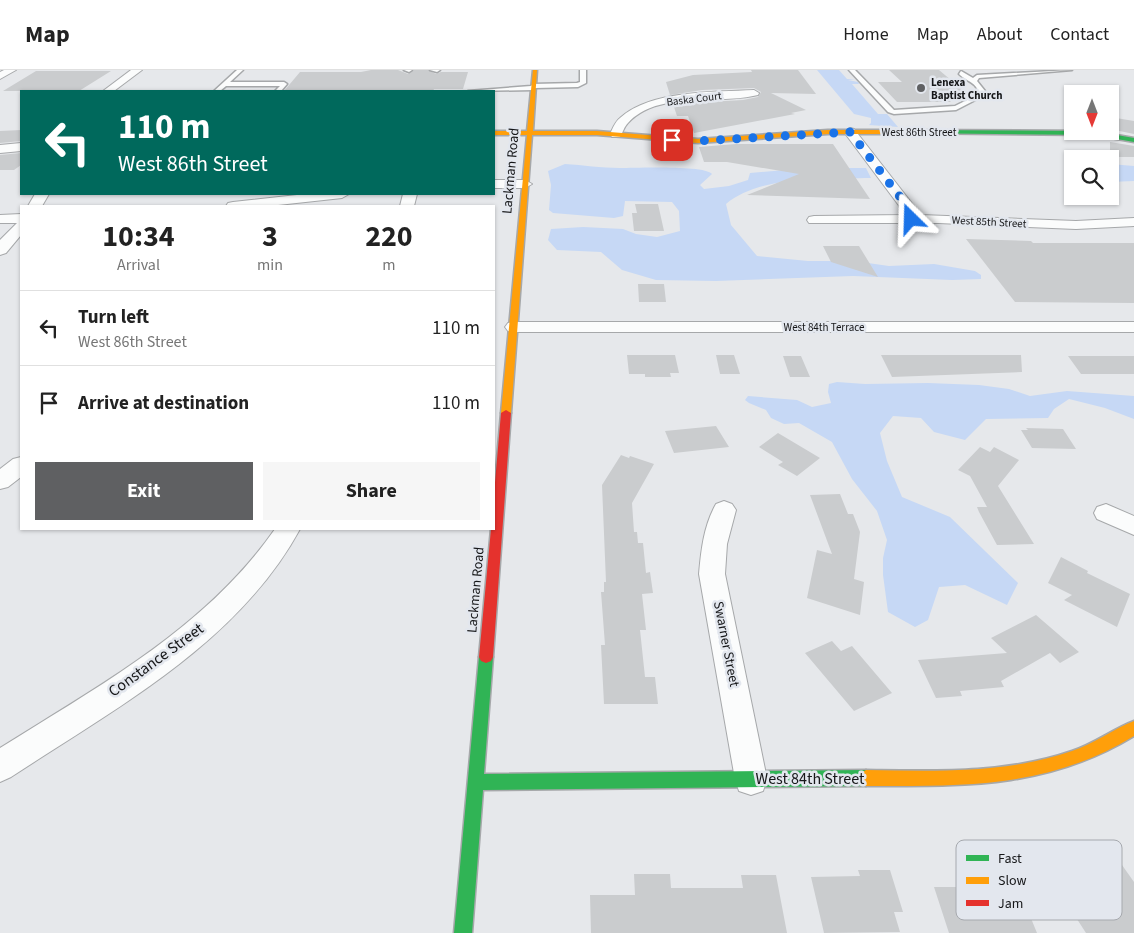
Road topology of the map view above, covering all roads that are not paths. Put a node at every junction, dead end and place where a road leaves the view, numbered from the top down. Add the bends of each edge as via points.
1 (11, 70) edge
2 (137, 70) edge
3 (240, 70) edge
4 (433, 70) edge
5 (437, 70) edge
6 (535, 70) edge
7 (583, 70) edge
8 (852, 70) edge
9 (981, 70) edge
10 (1069, 70) edge
11 (961, 73) dead end
12 (996, 75) junction
13 (0, 76) edge
14 (974, 80) junction
15 (225, 84) junction
16 (533, 87) junction
17 (109, 90) edge
18 (218, 90) edge
19 (279, 90) edge
20 (486, 90) edge
21 (754, 93) dead end
22 (850, 132) junction
23 (495, 133) edge
24 (530, 133) junction
25 (616, 134) junction
26 (1134, 140) edge
27 (20, 148) edge
28 (0, 149) edge
29 (495, 184) edge
30 (525, 184) junction
31 (333, 195) edge
32 (242, 205) edge
33 (20, 218) edge
34 (0, 219) edge
35 (917, 219) junction
36 (814, 220) dead end
37 (1134, 222) edge
38 (20, 227) edge
39 (0, 250) edge
40 (514, 327) junction
41 (1134, 327) edge
42 (20, 466) edge
43 (0, 481) edge
44 (724, 510) dead end
45 (1106, 513) dead end
46 (1134, 526) edge
47 (287, 530) edge
48 (1134, 728) edge
49 (0, 766) edge
50 (751, 779) junction
51 (476, 782) junction
52 (463, 933) edge

1 - 13 street
2 - 17 street
3 - 15 lane
4 - 5 lane
6 - 16 street, Lackman Road
7 - 16 lane via 584,81 578,86
8 - 14 lane via 894,112 956,108 982,95
9 - 12 lane
10 - 12 lane
11 - 14 lane
12 - 14 lane
15 - 18 lane
15 - 19 lane via 284,84
16 - 20 lane
16 - 24 street, Lackman Road
21 - 25 street, Baska Court via 662,102 622,121
22 - 25 street, West 86th Street via 698,141
22 - 26 street, West 86th Street via 1059,132
22 - 35 street
23 - 24 street, West 86th Street
24 - 25 street, West 86th Street
24 - 30 street, Lackman Road
27 - 28 street
29 - 30 street
30 - 40 street, Lackman Road
31 - 32 street
33 - 34 street
35 - 36 street, West 85th Street
35 - 37 street, West 85th Street via 1057,225
38 - 39 street
40 - 41 street, West 84th Terrace
40 - 51 street, Lackman Road
42 - 43 street
44 - 50 street, Swarner Street via 714,544 712,574
45 - 46 street
47 - 49 street, Constance Street via 266,561 206,624 147,670
48 - 50 street, West 84th Street via 1087,754 1020,774 955,778
50 - 51 street, West 84th Street
51 - 52 street, Lackman Road

